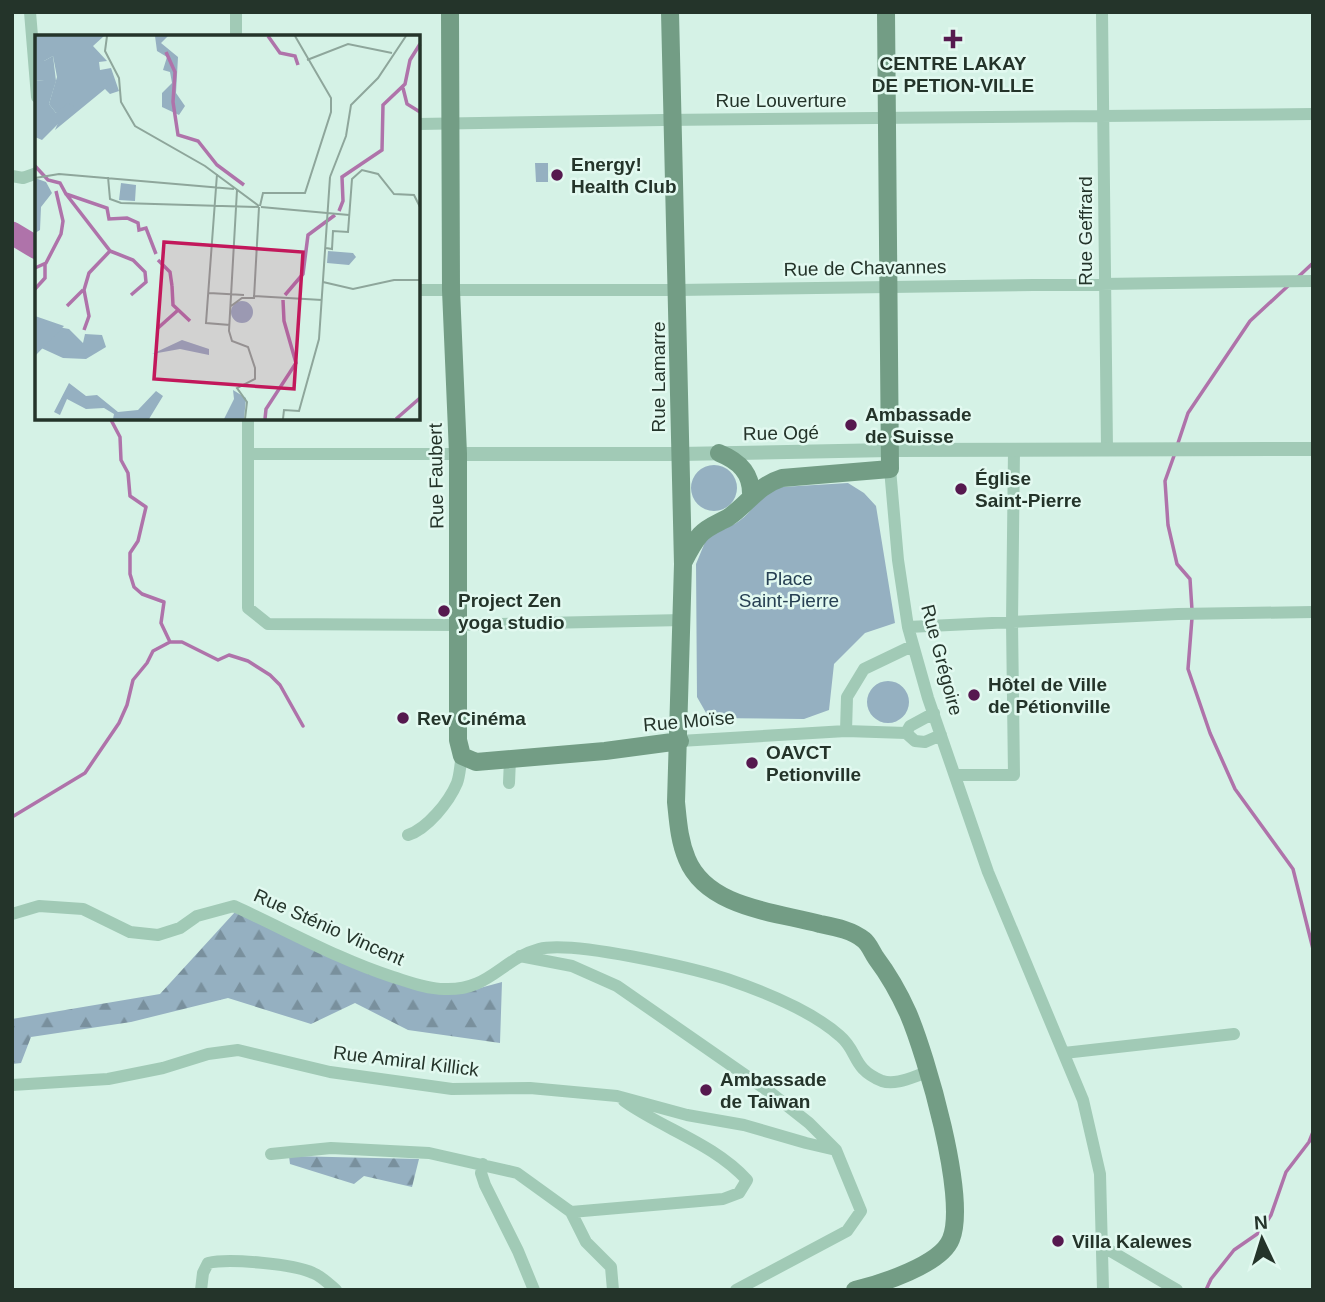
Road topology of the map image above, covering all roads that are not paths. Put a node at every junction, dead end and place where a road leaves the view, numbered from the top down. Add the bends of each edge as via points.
1 (30, 12) edge
2 (236, 12) edge
3 (450, 12) edge
4 (670, 12) edge
5 (886, 12) edge
6 (1102, 12) edge
7 (236, 35) edge
8 (35, 73) edge
9 (1313, 114) edge
10 (1104, 117) junction
11 (886, 118) junction
12 (674, 120) junction
13 (420, 124) edge
14 (450, 124) junction
15 (35, 174) edge
16 (12, 176) edge
17 (1313, 281) edge
18 (1104, 284) junction
19 (887, 287) junction
20 (420, 290) edge
21 (451, 290) junction
22 (678, 290) junction
23 (248, 420) edge
24 (1107, 449) junction
25 (1313, 449) edge
26 (890, 450) junction
27 (1014, 450) junction
28 (719, 453) junction
29 (249, 454) junction
30 (458, 454) junction
31 (679, 454) junction
32 (890, 469) junction
33 (681, 490) junction
34 (751, 496) junction
35 (716, 524) junction
36 (683, 564) junction
37 (1313, 612) edge
38 (682, 620) junction
39 (1012, 622) junction
40 (457, 625) junction
41 (908, 627) junction
42 (912, 646) junction
43 (934, 713) junction
44 (846, 731) junction
45 (906, 733) junction
46 (942, 735) junction
47 (680, 741) junction
48 (469, 759) junction
49 (510, 759) junction
50 (955, 775) junction
51 (509, 783) dead end
52 (408, 835) dead end
53 (12, 914) edge
54 (519, 956) junction
55 (1234, 1034) dead end
56 (1065, 1053) junction
57 (928, 1072) junction
58 (12, 1085) edge
59 (617, 1096) junction
60 (836, 1150) junction
61 (271, 1154) dead end
62 (483, 1164) junction
63 (571, 1212) junction
64 (1102, 1246) junction
65 (201, 1290) edge
66 (336, 1290) edge
67 (534, 1290) edge
68 (613, 1290) edge
69 (736, 1290) edge
70 (855, 1290) edge
71 (1103, 1290) edge
72 (1177, 1290) edge

1 - 8 street
2 - 7 street
3 - 14 main road, Rue Faubert
4 - 12 main road, Rue Lamarre
5 - 11 main road, Rue Grégoire
6 - 10 street, Rue Geffrard
9 - 10 street, Rue Louverture
10 - 11 street, Rue Louverture
10 - 18 street, Rue Geffrard
11 - 12 street, Rue Louverture
11 - 19 main road, Rue Grégoire
12 - 14 street, Rue Louverture
12 - 22 main road, Rue Lamarre
13 - 14 street, Rue Louverture
14 - 21 main road, Rue Faubert
15 - 16 street
17 - 18 street, Rue de Chavannes
18 - 19 street, Rue de Chavannes
18 - 24 street, Rue Geffrard
19 - 22 street, Rue de Chavannes
19 - 26 main road, Rue Grégoire
20 - 21 street, Rue de Chavannes
21 - 22 street, Rue de Chavannes
21 - 30 main road, Rue Faubert
22 - 31 main road, Rue Lamarre
23 - 29 street
24 - 25 street, Rue Ogé
24 - 27 street, Rue Ogé
26 - 27 street, Rue Ogé
26 - 28 street, Rue Ogé
26 - 32 main road, Rue Grégoire
27 - 39 street
28 - 31 street, Rue Ogé
28 - 34 main road via 747,473
29 - 30 street, Rue Ogé
29 - 40 street via 248,608 268,624
30 - 31 street, Rue Ogé
30 - 40 main road, Rue Faubert
31 - 33 main road, Rue Lamarre
32 - 34 main road via 782,478
32 - 41 street, Rue Grégoire
33 - 35 main road via 697,517
33 - 36 main road, Rue Lamarre
34 - 35 main road
35 - 36 main road via 698,537
36 - 38 main road, Rue Lamarre
37 - 39 street
38 - 40 street
38 - 47 main road, Rue Lamarre
39 - 41 street
39 - 50 street via 1014,775
40 - 48 main road, Rue Faubert via 458,740
41 - 42 street, Rue Grégoire
42 - 43 street, Rue Grégoire
42 - 44 street via 864,669 847,697
43 - 45 street via 920,718
43 - 46 street, Rue Grégoire
44 - 45 street, Rue Moïse
44 - 47 street, Rue Moïse
45 - 46 street, Rue Moïse via 925,742
46 - 50 street, Rue Grégoire
47 - 49 main road, Rue Moïse
47 - 57 main road, Rue Lamarre via 676,802 680,838 699,877 738,904 844,929 865,941 907,1011
48 - 49 main road, Rue Moïse
48 - 52 street via 436,814 420,831
49 - 51 street
50 - 56 street, Rue Grégoire via 994,885
53 - 54 street, Rue Sténio Vincent via 39,906 83,909 130,932 158,935 197,916 234,906 372,970 443,990 471,988
54 - 57 street, Rue Sténio Vincent via 542,948 571,948 727,980 816,1019 842,1037 862,1070 885,1082
54 - 60 street via 572,966 617,986 771,1093
55 - 56 street
56 - 64 street, Rue Grégoire via 1083,1100 1100,1174
57 - 70 main road, Rue Lamarre via 945,1135 954,1195 951,1241 932,1260 885,1283
58 - 59 street, Rue Amiral Killick via 108,1079 239,1050 330,1072 439,1088 530,1088
59 - 60 street, Rue Amiral Killick
59 - 63 street via 733,1165 747,1180 739,1193 723,1199
60 - 69 street via 861,1211 847,1231
61 - 62 street via 331,1148 429,1153
62 - 63 street via 517,1173
62 - 67 street via 485,1185
63 - 68 street via 586,1242 611,1267
64 - 71 street, Rue Grégoire
64 - 72 street
65 - 66 street via 208,1263 222,1260 314,1273

